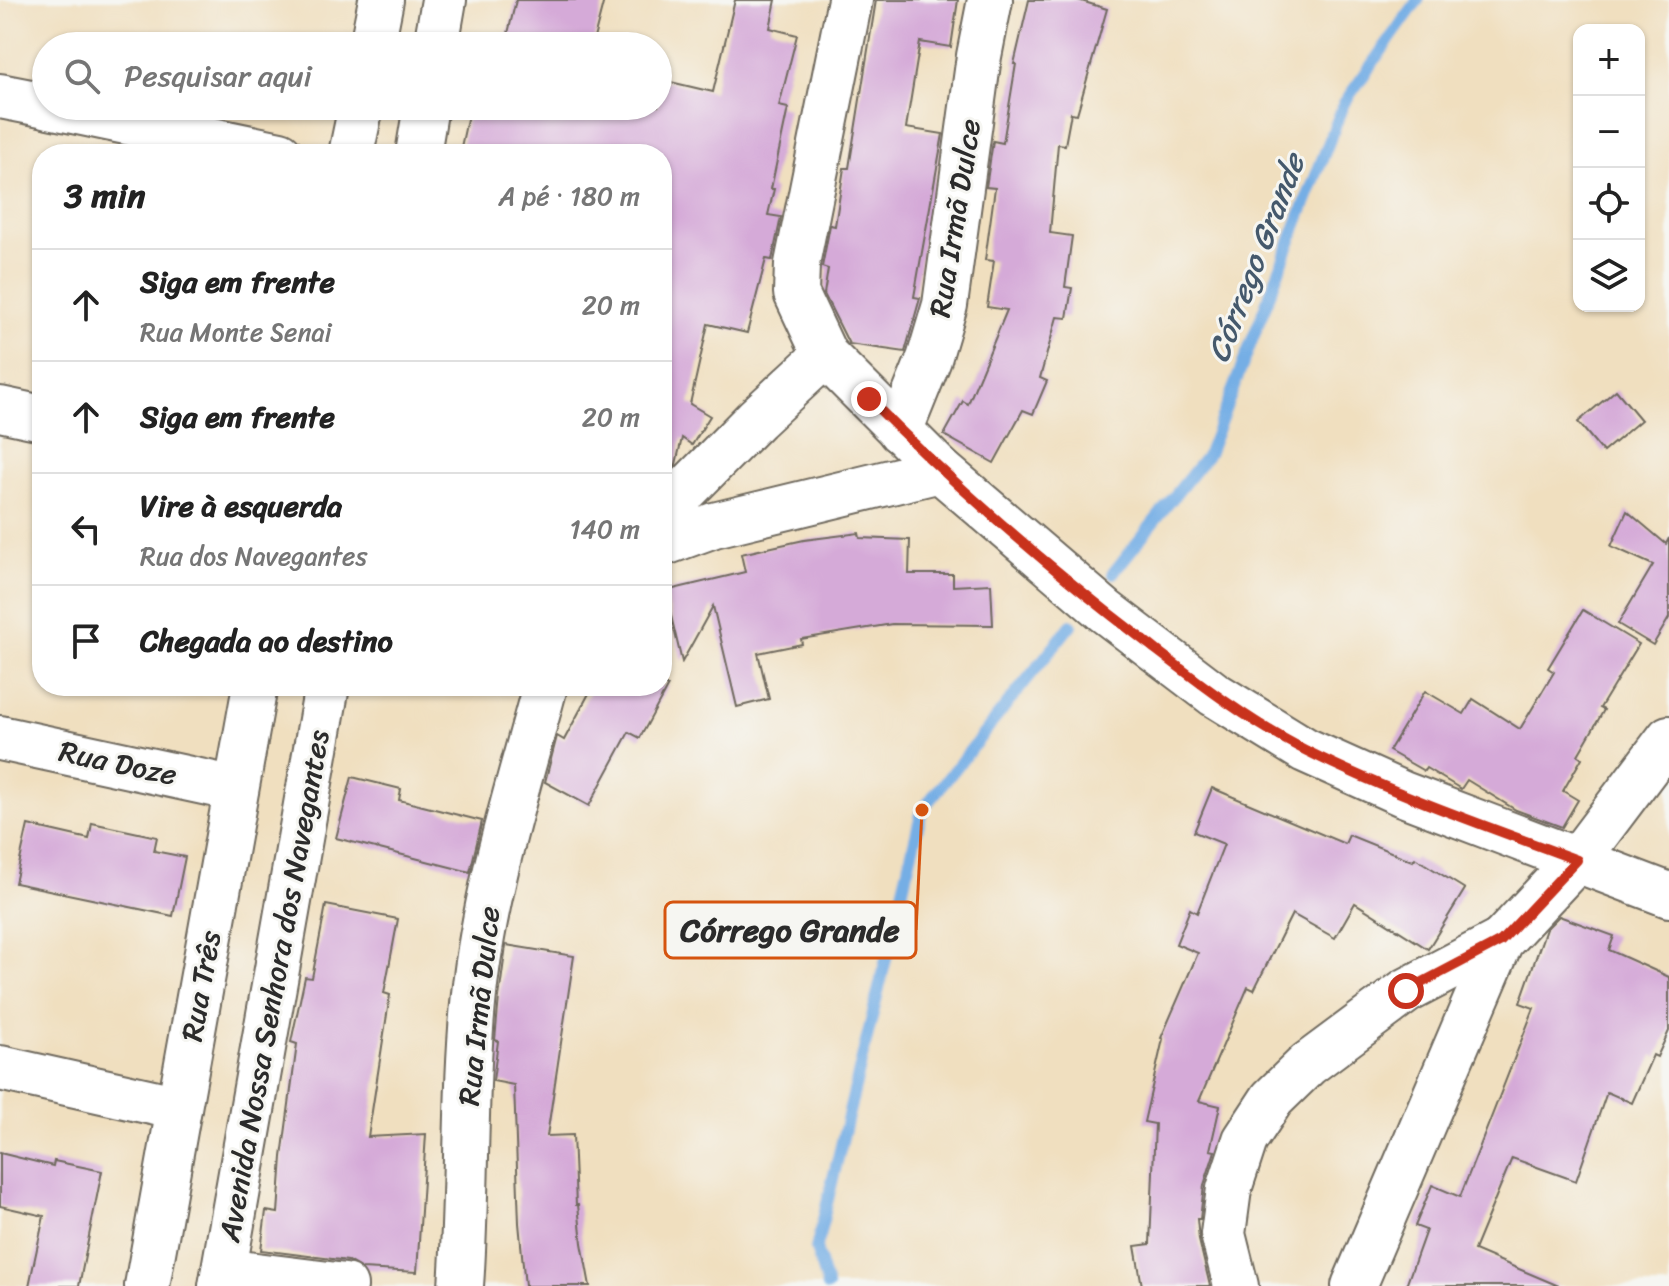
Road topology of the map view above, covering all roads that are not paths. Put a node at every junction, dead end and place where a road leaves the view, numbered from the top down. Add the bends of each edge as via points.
1 (381, 0) edge
2 (444, 0) edge
3 (850, 0) edge
4 (990, 0) edge
5 (375, 32) edge
6 (438, 32) edge
7 (0, 96) edge
8 (32, 103) edge
9 (115, 120) edge
10 (358, 120) edge
11 (424, 120) edge
12 (231, 144) edge
13 (353, 144) edge
14 (420, 144) edge
15 (825, 355) junction
16 (0, 409) edge
17 (32, 416) edge
18 (900, 431) junction
19 (940, 470) junction
20 (672, 504) edge
21 (672, 540) edge
22 (253, 696) edge
23 (325, 696) edge
24 (542, 696) edge
25 (0, 738) edge
26 (1669, 738) edge
27 (236, 789) junction
28 (1577, 860) junction
29 (1669, 895) edge
30 (1501, 941) junction
31 (0, 1068) edge
32 (179, 1108) junction
33 (223, 1279) edge
34 (147, 1286) edge
35 (345, 1286) edge
36 (461, 1286) edge
37 (1236, 1286) edge
38 (1354, 1286) edge

1 - 5 street
2 - 6 street
3 - 15 street via 797,264 796,293
4 - 18 street, Rua Irmã Dulce via 945,305
7 - 8 street
9 - 12 street
10 - 13 street
11 - 14 street
15 - 18 street
15 - 20 street
16 - 17 street
18 - 19 street
19 - 21 street via 714,525
19 - 28 street via 1105,611 1214,694 1319,756
22 - 27 street, Rua Três
23 - 33 street, Avenida Nossa Senhora dos Navegantes
24 - 36 street, Rua Irmã Dulce via 480,948
25 - 27 street, Rua Doze
26 - 28 street
27 - 32 street, Rua Três
28 - 29 street
28 - 30 street
30 - 37 street via 1406,991 1308,1064 1272,1099 1245,1140 1229,1189 1223,1234
30 - 38 street
31 - 32 street
32 - 34 street, Rua Três
33 - 35 street

